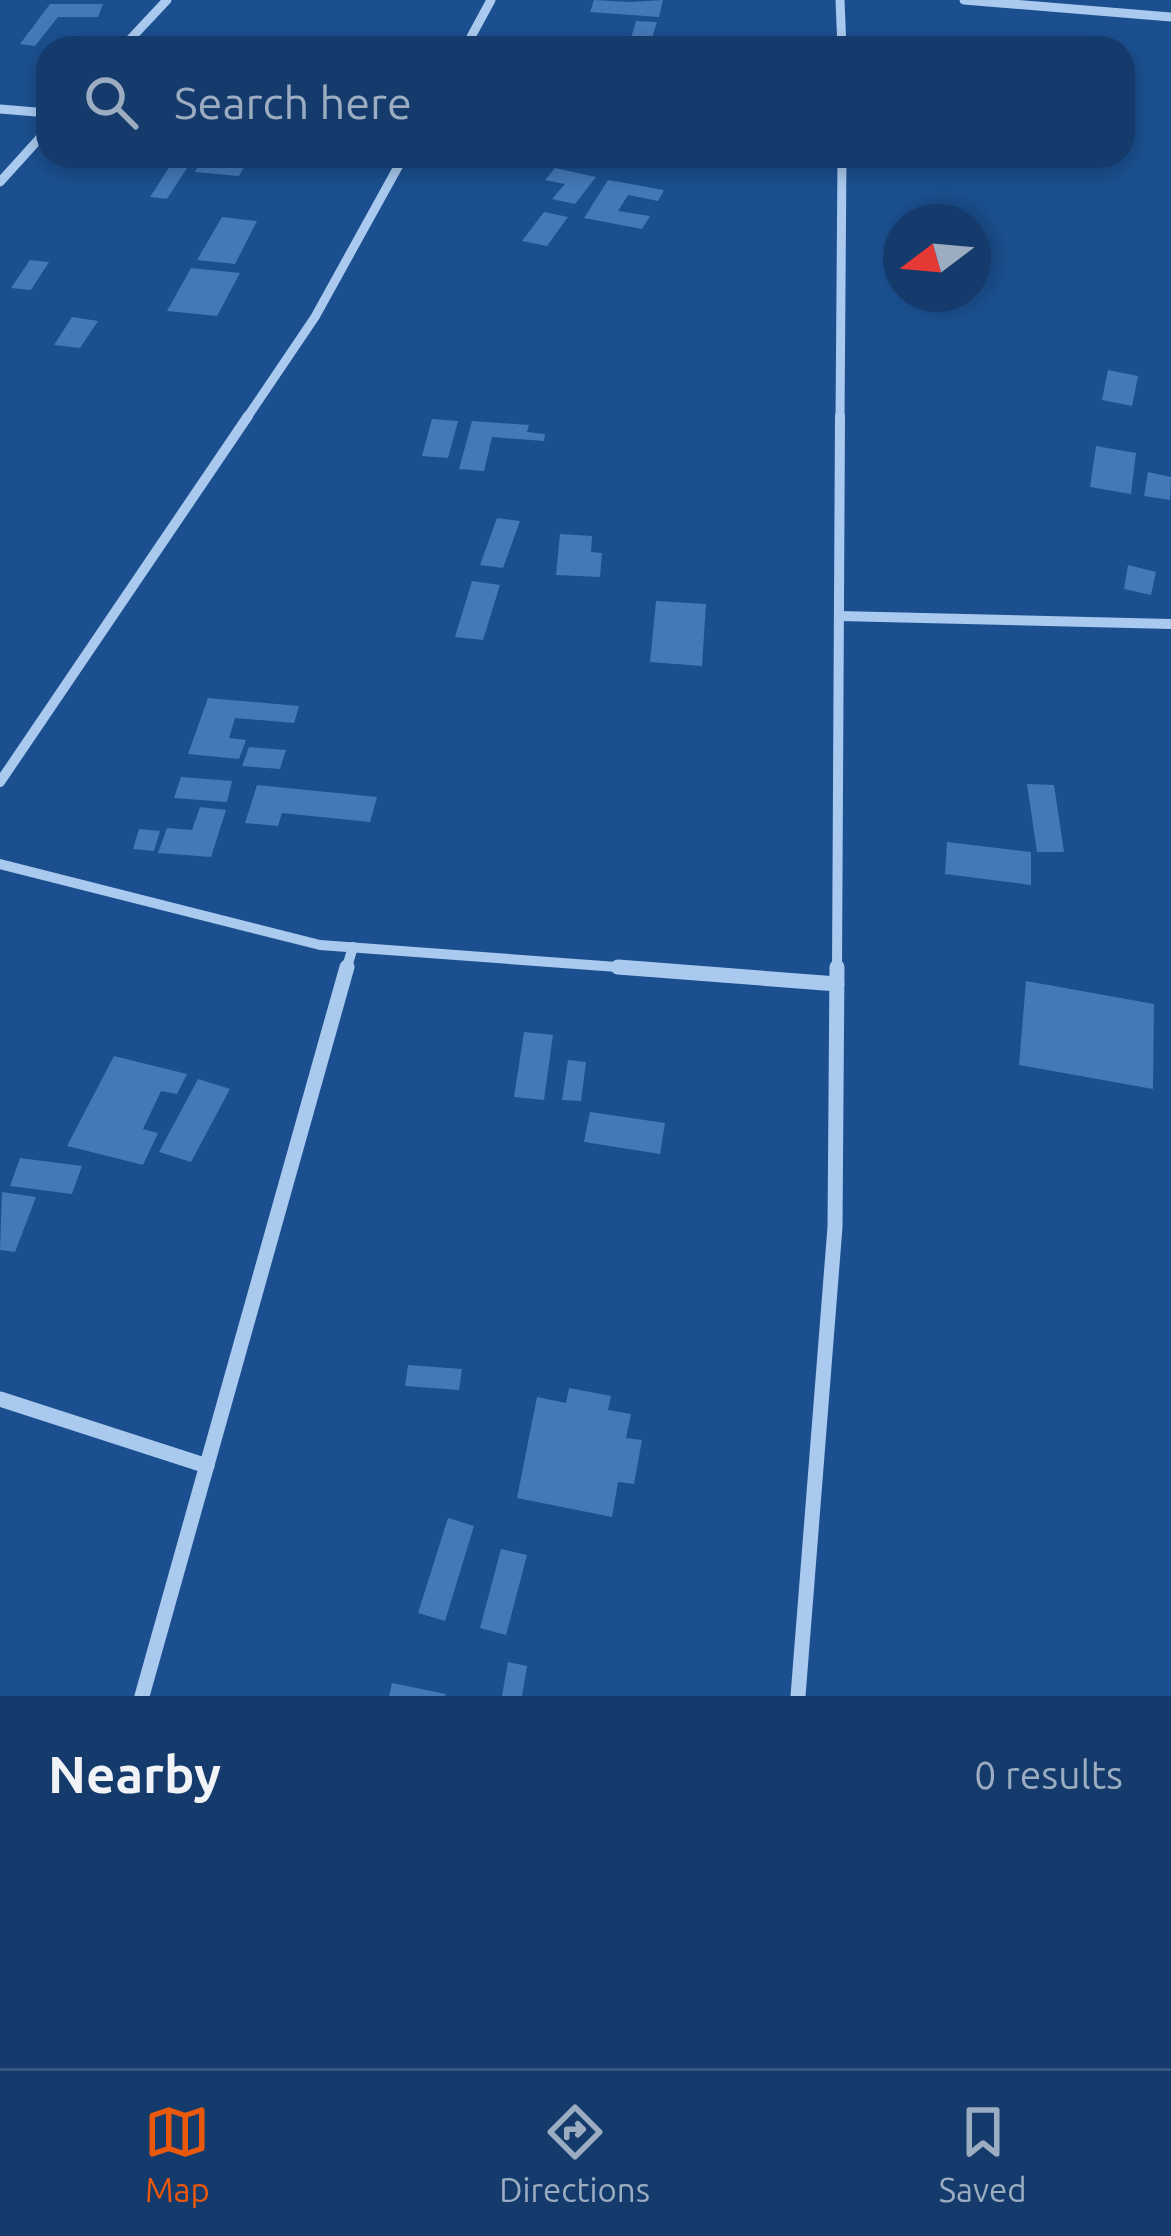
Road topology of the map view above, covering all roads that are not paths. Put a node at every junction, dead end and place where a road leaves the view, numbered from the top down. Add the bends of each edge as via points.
1 (167, 0) edge
2 (491, 0) edge
3 (840, 0) edge
4 (964, 0) edge
5 (1171, 17) edge
6 (133, 36) edge
7 (472, 36) edge
8 (842, 36) edge
9 (0, 109) edge
10 (36, 111) edge
11 (36, 142) edge
12 (397, 168) edge
13 (842, 168) edge
14 (0, 182) edge
15 (838, 616) junction
16 (1171, 624) edge
17 (0, 782) edge
18 (0, 864) edge
19 (353, 947) junction
20 (836, 984) junction
21 (0, 1399) edge
22 (207, 1466) junction
23 (142, 1696) edge
24 (798, 1696) edge

1 - 6 street
2 - 7 street
3 - 8 street
4 - 5 street
9 - 10 street
11 - 14 street
12 - 17 street via 314,316
13 - 15 street
15 - 16 street
15 - 20 street
18 - 19 street
19 - 20 street
19 - 22 street
20 - 24 street via 835,1227
21 - 22 street
22 - 23 street

